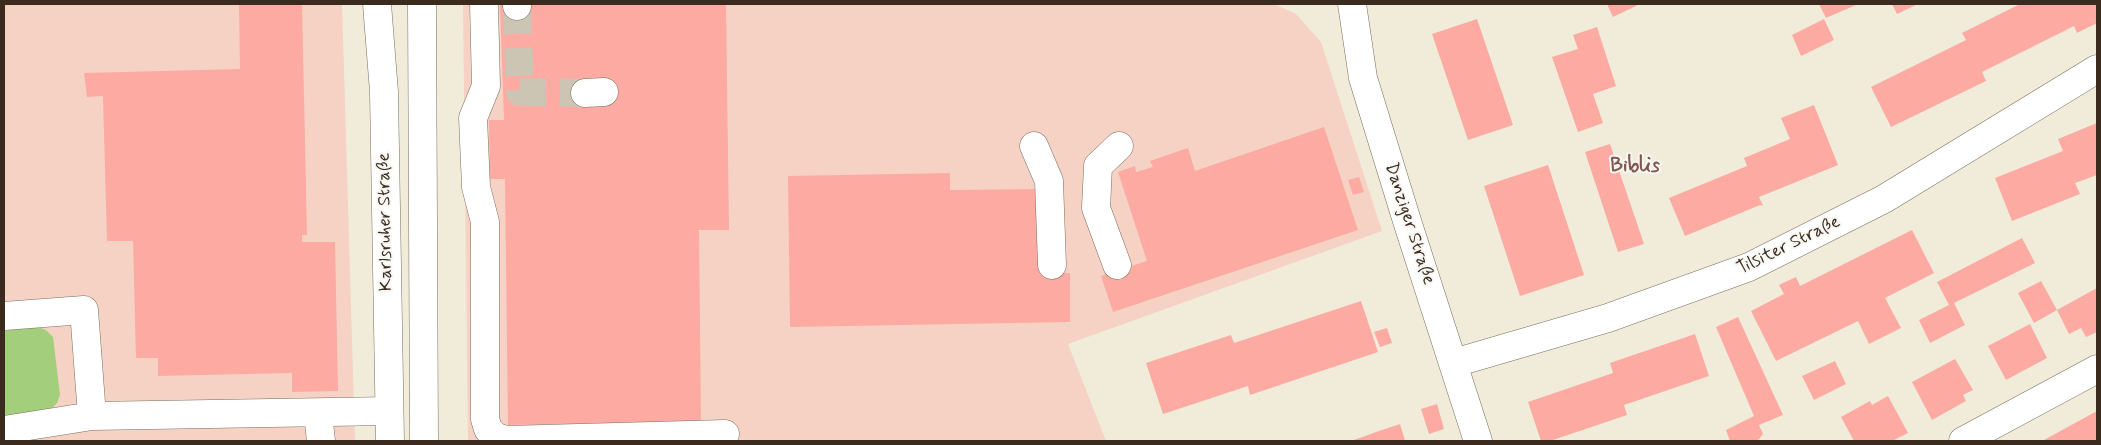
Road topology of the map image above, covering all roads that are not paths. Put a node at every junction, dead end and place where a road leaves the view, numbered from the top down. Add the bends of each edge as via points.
1 (377, 4) edge
2 (422, 4) edge
3 (484, 4) edge
4 (1352, 4) edge
5 (2097, 69) edge
6 (1034, 146) dead end
7 (1119, 146) dead end
8 (1052, 265) dead end
9 (1117, 265) dead end
10 (4, 316) edge
11 (1454, 363) junction
12 (2097, 369) edge
13 (389, 411) junction
14 (318, 413) junction
15 (92, 416) junction
16 (4, 430) edge
17 (725, 434) dead end
18 (321, 441) edge
19 (390, 441) edge
20 (424, 441) edge
21 (1478, 441) edge
22 (1963, 441) edge

1 - 13 street, Karlsruher Straße via 384,92
2 - 20 street, Karlsruher Straße
3 - 17 street via 486,86 473,118 476,187 485,222 485,419 488,429 496,437 506,440
4 - 11 street, Danziger Straße via 1363,78
5 - 11 street, Tilsiter Straße via 1884,199 1749,267 1608,318
6 - 8 street via 1049,181
7 - 9 street via 1098,166 1096,208
10 - 15 street via 84,310
11 - 21 street, Danziger Straße
12 - 22 street
13 - 14 street
13 - 19 street, Karlsruher Straße
14 - 15 street
14 - 18 street
15 - 16 street

